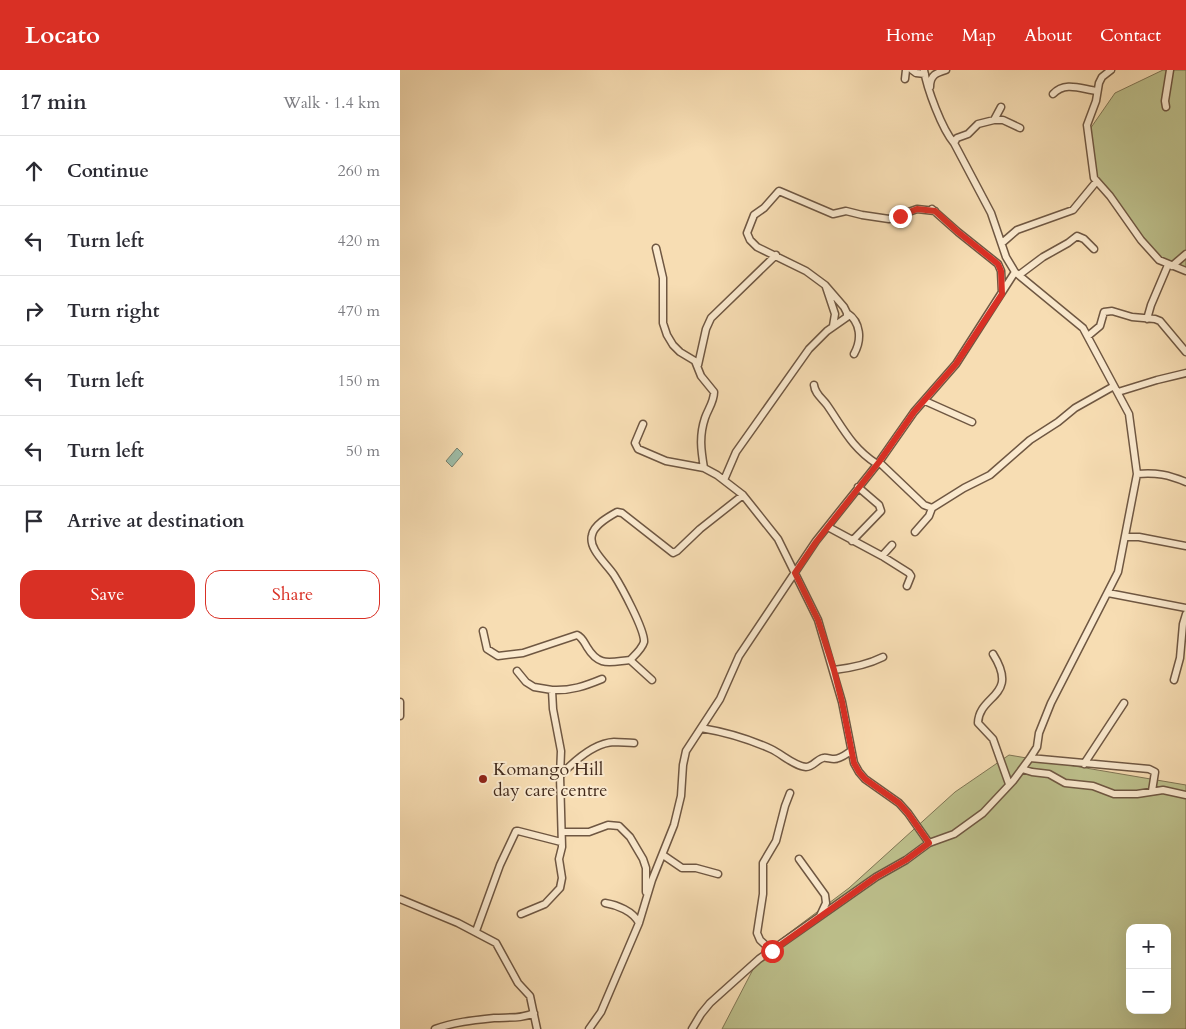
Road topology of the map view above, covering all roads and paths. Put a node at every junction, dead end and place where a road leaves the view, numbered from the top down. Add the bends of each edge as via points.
1 (906, 70) edge
2 (912, 70) edge
3 (946, 70) edge
4 (1111, 70) edge
5 (1170, 70) edge
6 (925, 72) edge
7 (905, 79) dead end
8 (930, 88) junction
9 (1097, 91) junction
10 (1053, 94) dead end
11 (1166, 106) dead end
12 (1001, 108) dead end
13 (994, 120) junction
14 (1020, 128) dead end
15 (954, 144) junction
16 (1096, 182) junction
17 (1002, 243) junction
18 (656, 248) dead end
19 (1094, 249) dead end
20 (1186, 254) edge
21 (776, 255) junction
22 (1006, 257) junction
23 (998, 264) junction
24 (1170, 265) junction
25 (1186, 272) edge
26 (1017, 274) junction
27 (825, 285) junction
28 (1002, 294) junction
29 (847, 313) junction
30 (1147, 319) junction
31 (833, 326) junction
32 (1088, 336) junction
33 (1186, 352) edge
34 (854, 354) dead end
35 (698, 365) junction
36 (1186, 373) edge
37 (814, 385) dead end
38 (1116, 389) junction
39 (925, 401) junction
40 (972, 422) dead end
41 (643, 424) dead end
42 (878, 463) junction
43 (704, 468) junction
44 (1137, 474) junction
45 (724, 480) junction
46 (1186, 482) edge
47 (858, 488) junction
48 (743, 495) junction
49 (932, 508) junction
50 (828, 527) junction
51 (915, 532) dead end
52 (1126, 537) junction
53 (852, 541) junction
54 (892, 545) dead end
55 (1186, 546) edge
56 (882, 556) junction
57 (795, 573) junction
58 (907, 586) dead end
59 (1108, 593) junction
60 (1186, 608) edge
61 (1186, 614) edge
62 (483, 631) dead end
63 (992, 654) dead end
64 (883, 657) dead end
65 (630, 660) junction
66 (834, 670) junction
67 (516, 671) dead end
68 (602, 679) dead end
69 (652, 680) dead end
70 (1174, 680) dead end
71 (552, 690) junction
72 (400, 702) edge
73 (1124, 703) dead end
74 (400, 716) edge
75 (701, 728) junction
76 (634, 743) dead end
77 (851, 751) junction
78 (1030, 758) junction
79 (1084, 764) junction
80 (1022, 770) junction
81 (560, 776) junction
82 (1009, 784) junction
83 (1152, 791) junction
84 (790, 794) dead end
85 (1186, 796) edge
86 (562, 832) junction
87 (561, 842) junction
88 (929, 843) junction
89 (663, 855) junction
90 (799, 859) dead end
91 (718, 874) dead end
92 (647, 896) junction
93 (400, 899) edge
94 (605, 903) dead end
95 (521, 914) dead end
96 (820, 918) junction
97 (639, 923) junction
98 (476, 931) junction
99 (772, 951) junction
100 (534, 1013) junction
101 (435, 1029) edge
102 (538, 1029) edge
103 (589, 1029) edge
104 (692, 1029) edge

1 - 7 street
2 - 6 street
3 - 8 street via 934,75
4 - 9 street via 1102,77
5 - 11 street
6 - 8 street
8 - 15 street
9 - 10 street via 1067,86
9 - 16 street via 1087,129
12 - 13 street
13 - 14 street via 1004,120
13 - 15 street via 978,124 968,134 957,138
15 - 17 street via 991,213
16 - 17 street via 1072,210 1017,230
16 - 24 street via 1141,240 1159,260
17 - 22 street
18 - 35 street via 663,278 663,323 676,348
19 - 26 street via 1077,236
20 - 24 street
21 - 23 street via 754,244 747,233 754,215 779,191 833,214 846,211 889,219 917,209 933,210
21 - 27 street
21 - 35 street via 711,318
22 - 23 street
22 - 26 street
23 - 28 street
24 - 25 street
24 - 30 street
26 - 28 street
26 - 32 street via 1073,318
27 - 29 street
27 - 31 street via 835,314
28 - 39 street via 956,364
29 - 31 street via 847,318
29 - 34 street via 856,322 858,331 858,346
30 - 32 street via 1106,311 1100,326
30 - 33 street via 1155,319 1164,325
31 - 45 street via 809,348 739,447
32 - 38 street
35 - 43 street via 714,392 700,440
36 - 38 street
37 - 42 street via 815,392 861,453
38 - 44 street via 1129,414
38 - 49 street via 1074,408 990,475
39 - 40 street
39 - 42 street
41 - 43 street via 635,443 638,449 666,461
42 - 47 street
42 - 49 street via 924,505
43 - 45 street
44 - 46 street via 1169,475
44 - 52 street
45 - 48 street
47 - 50 street
47 - 53 street via 879,505 881,511
48 - 57 street via 778,539
48 - 65 street via 673,553 622,512 608,517 594,530 591,542 615,577 638,620 644,639
49 - 51 street
50 - 53 street
50 - 57 street
52 - 55 street
52 - 59 street via 1118,572
53 - 56 street
54 - 56 street
56 - 58 street via 909,573
57 - 66 street via 818,620
57 - 75 street via 739,656 720,699
59 - 60 street
59 - 78 street via 1051,703 1037,747
61 - 70 street
62 - 65 street via 487,649 498,656 523,653 576,634 596,660
63 - 82 street via 1000,669 1001,682 997,694 981,712 978,723 996,744
64 - 66 street via 852,668
65 - 69 street
66 - 77 street
67 - 71 street via 534,687
68 - 71 street via 565,691
71 - 81 street via 561,751
72 - 74 street
73 - 79 street
75 - 77 street via 760,745 806,767 822,758 841,758
75 - 89 street via 685,756 679,809
76 - 81 street via 608,743 594,749
77 - 88 street via 859,772 899,803
78 - 79 street
78 - 80 street
79 - 83 street via 1153,770 1156,775
80 - 82 street
80 - 83 street via 1049,774 1065,783 1093,786 1114,794
81 - 86 street
82 - 88 street via 983,813 954,834
83 - 85 street via 1172,791
84 - 99 street via 776,842 762,866 763,894 757,933
86 - 87 street
86 - 92 street via 589,832 608,825 619,826 643,859
87 - 95 street via 560,888 545,904
87 - 98 street via 516,831
88 - 96 street
89 - 91 street via 682,868
89 - 92 street
90 - 96 street via 825,895 826,903
92 - 97 street
93 - 98 street
94 - 97 street via 632,914
96 - 99 street
97 - 103 street via 601,1012
98 - 100 street via 500,948 518,983 530,996
99 - 104 street via 710,1004
100 - 101 street via 525,1017 455,1023
100 - 102 street

